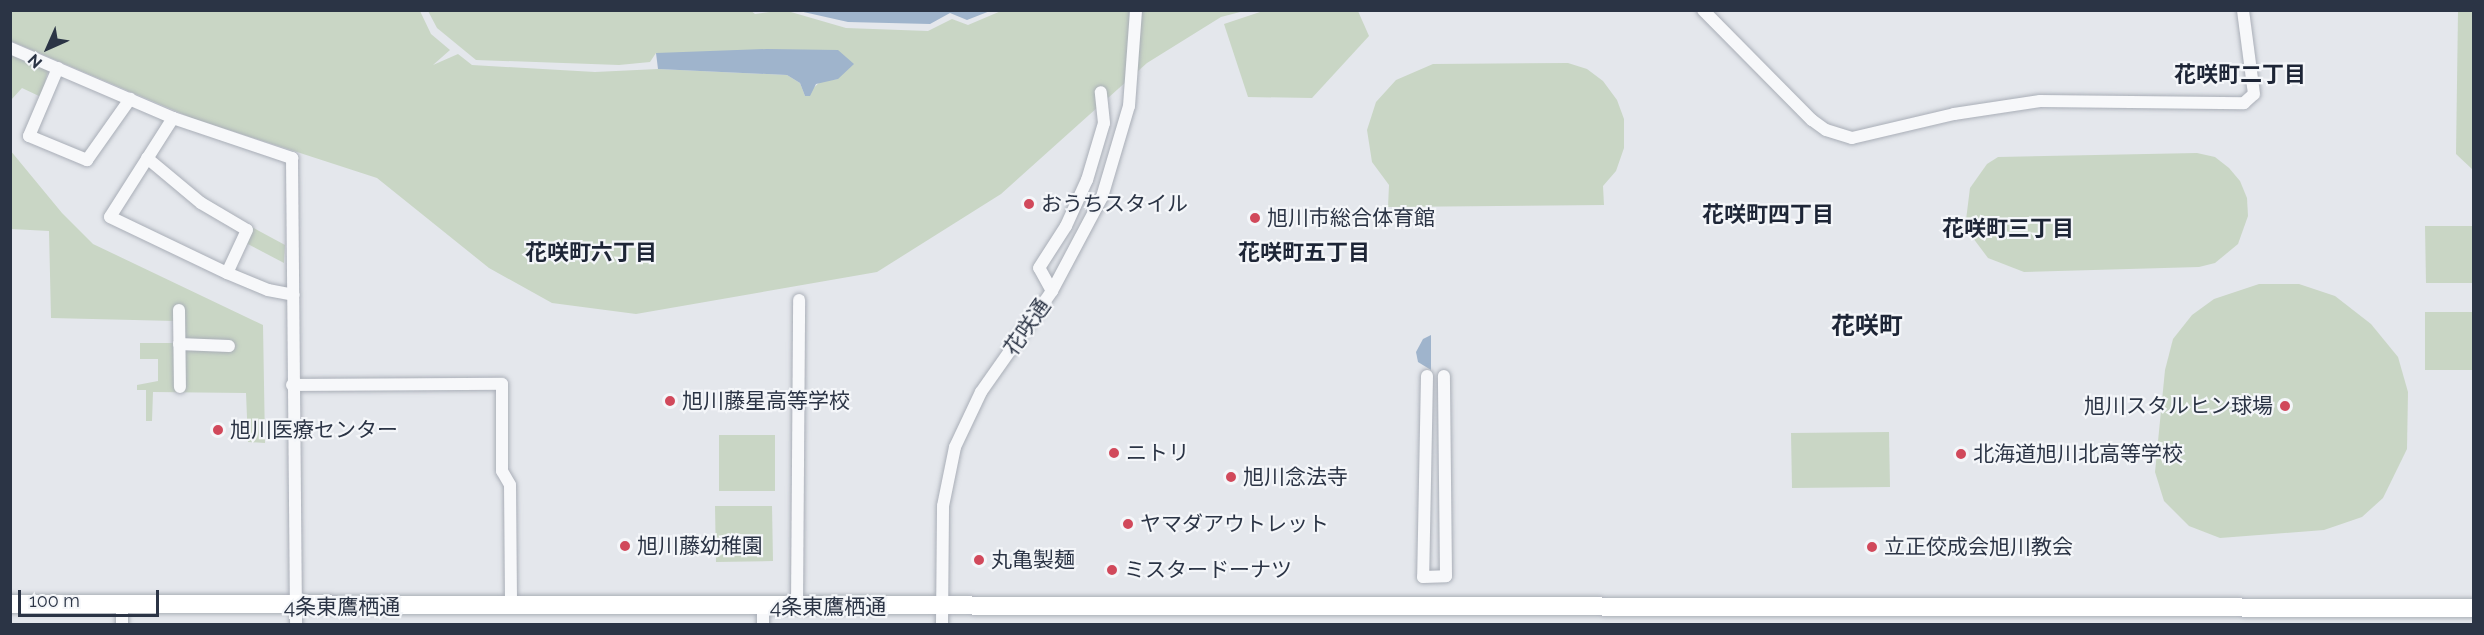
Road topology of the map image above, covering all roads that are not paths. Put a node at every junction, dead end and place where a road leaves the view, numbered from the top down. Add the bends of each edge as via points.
1 (1136, 10) edge
2 (1703, 10) edge
3 (2243, 10) edge
4 (10, 48) edge
5 (58, 68) junction
6 (1101, 92) dead end
7 (130, 99) junction
8 (173, 118) junction
9 (147, 158) junction
10 (227, 273) junction
11 (1052, 291) junction
12 (294, 295) junction
13 (799, 300) dead end
14 (179, 310) dead end
15 (179, 344) junction
16 (229, 346) dead end
17 (1427, 376) dead end
18 (1444, 376) dead end
19 (292, 385) junction
20 (180, 387) dead end
21 (10, 604) edge
22 (122, 604) junction
23 (797, 606) junction
24 (511, 607) junction
25 (2474, 608) edge
26 (296, 615) edge
27 (763, 615) edge
28 (942, 616) edge
29 (122, 624) edge

1 - 11 street, 花咲通 via 1129,106 1117,156 1089,225
2 - 3 street via 1812,120 1826,130 1852,138 2030,101 2244,103 2254,94 2241,21
4 - 5 street
5 - 7 street
5 - 7 street via 29,136 87,160
6 - 11 street via 1104,123 1087,180 1066,226 1039,267
7 - 8 street
8 - 9 street
8 - 12 street via 292,158
9 - 10 street via 201,203 248,230
9 - 10 street via 110,217
10 - 12 street via 268,290
11 - 28 street, 花咲通 via 981,392 955,447 943,506
12 - 19 street
13 - 23 street
14 - 15 street
15 - 16 street
15 - 20 street
17 - 18 street via 1423,577 1446,576
19 - 24 street via 502,384 502,471 510,485
19 - 26 street
21 - 22 highway, 4条東鷹栖通
22 - 26 highway, 4条東鷹栖通
22 - 29 street
23 - 27 highway, 4条東鷹栖通
23 - 28 highway, 4条東鷹栖通
24 - 26 highway, 4条東鷹栖通
24 - 27 highway, 4条東鷹栖通
25 - 28 highway, 4条東鷹栖通

